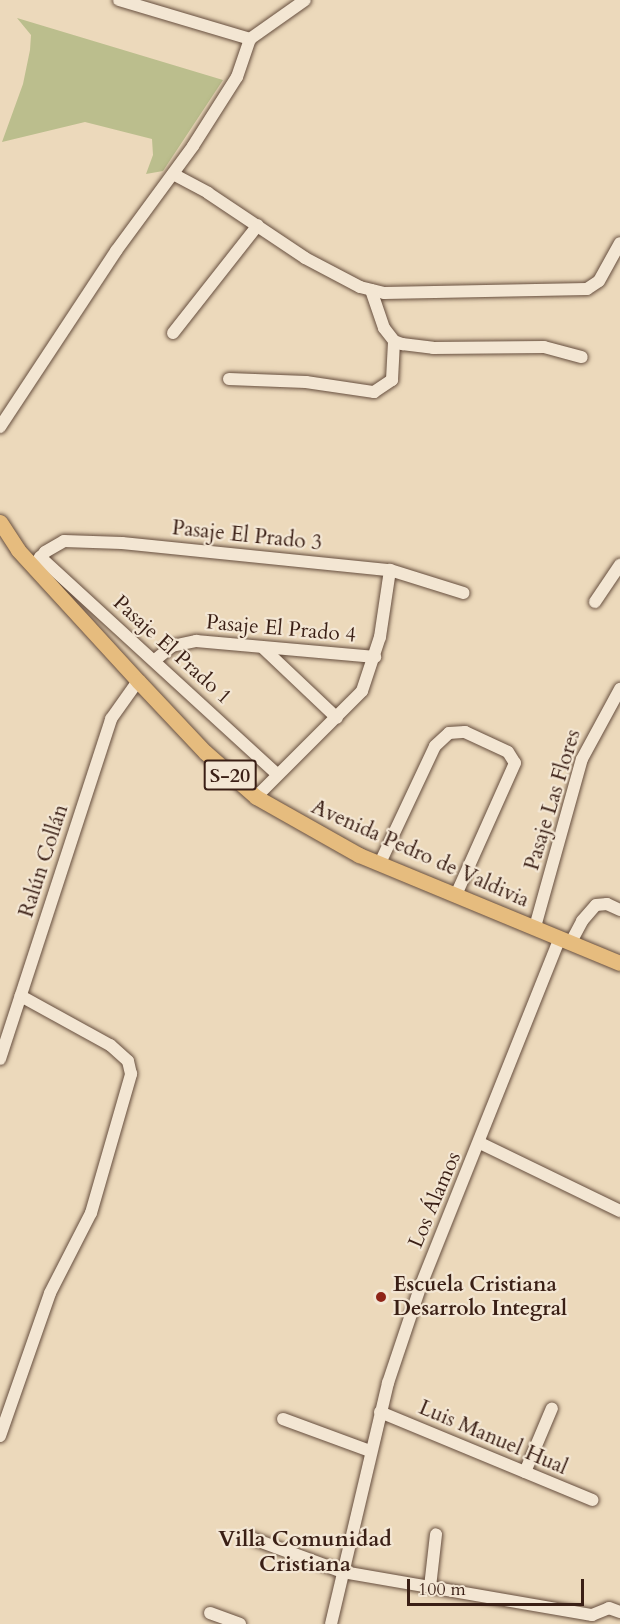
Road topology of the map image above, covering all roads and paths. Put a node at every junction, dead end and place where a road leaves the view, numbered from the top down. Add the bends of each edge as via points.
1 (119, 0) edge
2 (305, 0) edge
3 (250, 39) junction
4 (173, 174) junction
5 (258, 225) junction
6 (620, 243) edge
7 (371, 290) junction
8 (173, 333) dead end
9 (394, 341) junction
10 (582, 357) dead end
11 (229, 379) dead end
12 (0, 427) edge
13 (0, 522) edge
14 (36, 562) junction
15 (620, 565) edge
16 (390, 570) junction
17 (464, 593) dead end
18 (595, 602) dead end
19 (262, 647) junction
20 (375, 657) junction
21 (155, 660) junction
22 (138, 681) junction
23 (620, 689) edge
24 (337, 718) junction
25 (276, 773) junction
26 (255, 797) junction
27 (380, 863) junction
28 (456, 895) junction
29 (620, 910) edge
30 (535, 927) junction
31 (566, 940) junction
32 (620, 963) edge
33 (21, 996) junction
34 (0, 1059) edge
35 (480, 1143) junction
36 (620, 1211) edge
37 (552, 1408) dead end
38 (380, 1412) junction
39 (283, 1419) dead end
40 (0, 1436) edge
41 (370, 1451) junction
42 (525, 1472) junction
43 (592, 1500) dead end
44 (436, 1534) dead end
45 (251, 1538) dead end
46 (343, 1572) junction
47 (430, 1587) junction
48 (620, 1612) edge
49 (210, 1613) dead end
50 (590, 1620) edge
51 (240, 1624) edge
52 (331, 1624) edge

1 - 3 street
2 - 3 street
3 - 4 street via 237,77
4 - 5 street
4 - 12 street via 116,251
5 - 7 street via 305,258
5 - 8 street
6 - 7 street via 599,281 587,289 395,293
7 - 9 street via 384,328
9 - 10 street via 433,348 544,347
9 - 11 street via 392,380 374,392 306,382
13 - 14 main road, Avenida Pedro de Valdivia / S-20
14 - 16 street, Pasaje El Prado 3 via 57,544 72,540
14 - 21 street, Pasaje El Prado 1
14 - 22 main road, Avenida Pedro de Valdivia / S-20
15 - 18 street
16 - 17 street, Pasaje El Prado 3
16 - 20 street
19 - 20 street, Pasaje El Prado 4
19 - 21 street, Pasaje El Prado 4 via 188,642 172,646
19 - 24 street
20 - 24 street via 362,691
21 - 25 street, Pasaje El Prado 1
22 - 26 main road, Avenida Pedro de Valdivia / S-20 via 205,752
22 - 33 street, Ralún Collán via 111,719
23 - 30 street, Pasaje Las Flores via 582,759
24 - 25 street
25 - 26 street
26 - 27 main road, Avenida Pedro de Valdivia / S-20 via 319,836
27 - 28 main road, Avenida Pedro de Valdivia / S-20
27 - 28 street via 433,750 454,731 465,732 508,752 514,759 513,771
28 - 30 main road, Avenida Pedro de Valdivia / S-20
29 - 31 street, Los Álamos via 607,904 596,905
30 - 31 main road, Avenida Pedro de Valdivia
31 - 32 main road, Avenida Pedro de Valdivia
31 - 35 street, Los Álamos
33 - 34 street, Ralún Collán
33 - 40 street via 110,1045 128,1061 131,1074 91,1213 50,1293
35 - 36 street
35 - 38 street, Los Álamos via 421,1285
37 - 42 street
38 - 41 street, Los Álamos
38 - 42 street, Luis Manuel Hual
39 - 41 street
41 - 46 street, Los Álamos
42 - 43 street, Luis Manuel Hual
44 - 47 street
45 - 46 street
46 - 47 street
46 - 52 street, Los Álamos
47 - 50 street
48 - 50 street via 609,1608
49 - 51 street

